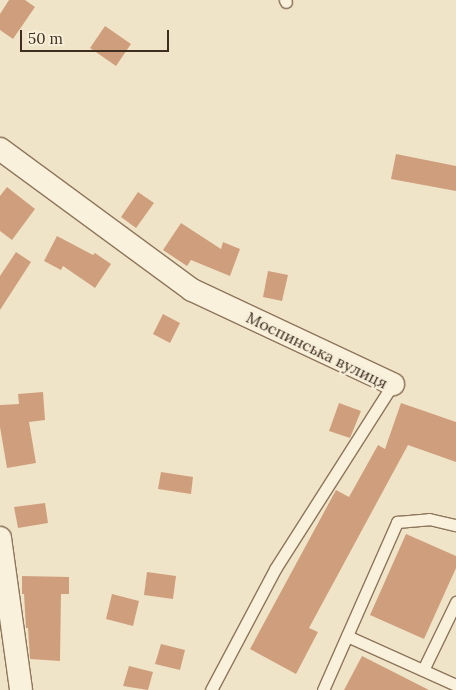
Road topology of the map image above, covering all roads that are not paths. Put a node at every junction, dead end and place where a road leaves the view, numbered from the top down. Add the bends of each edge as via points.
1 (0, 149) edge
2 (393, 384) joint
3 (456, 525) edge
4 (0, 538) edge
5 (456, 602) edge
6 (346, 636) junction
7 (423, 670) junction
8 (456, 685) edge
9 (21, 690) edge
10 (211, 690) edge
11 (322, 690) edge

1 - 2 street, Моспинська вулиця via 192,290
2 - 10 lane, Моспинська вулиця via 275,569
3 - 6 lane via 429,519 398,522
4 - 9 street
5 - 7 lane
6 - 7 lane
6 - 11 lane
7 - 8 lane

